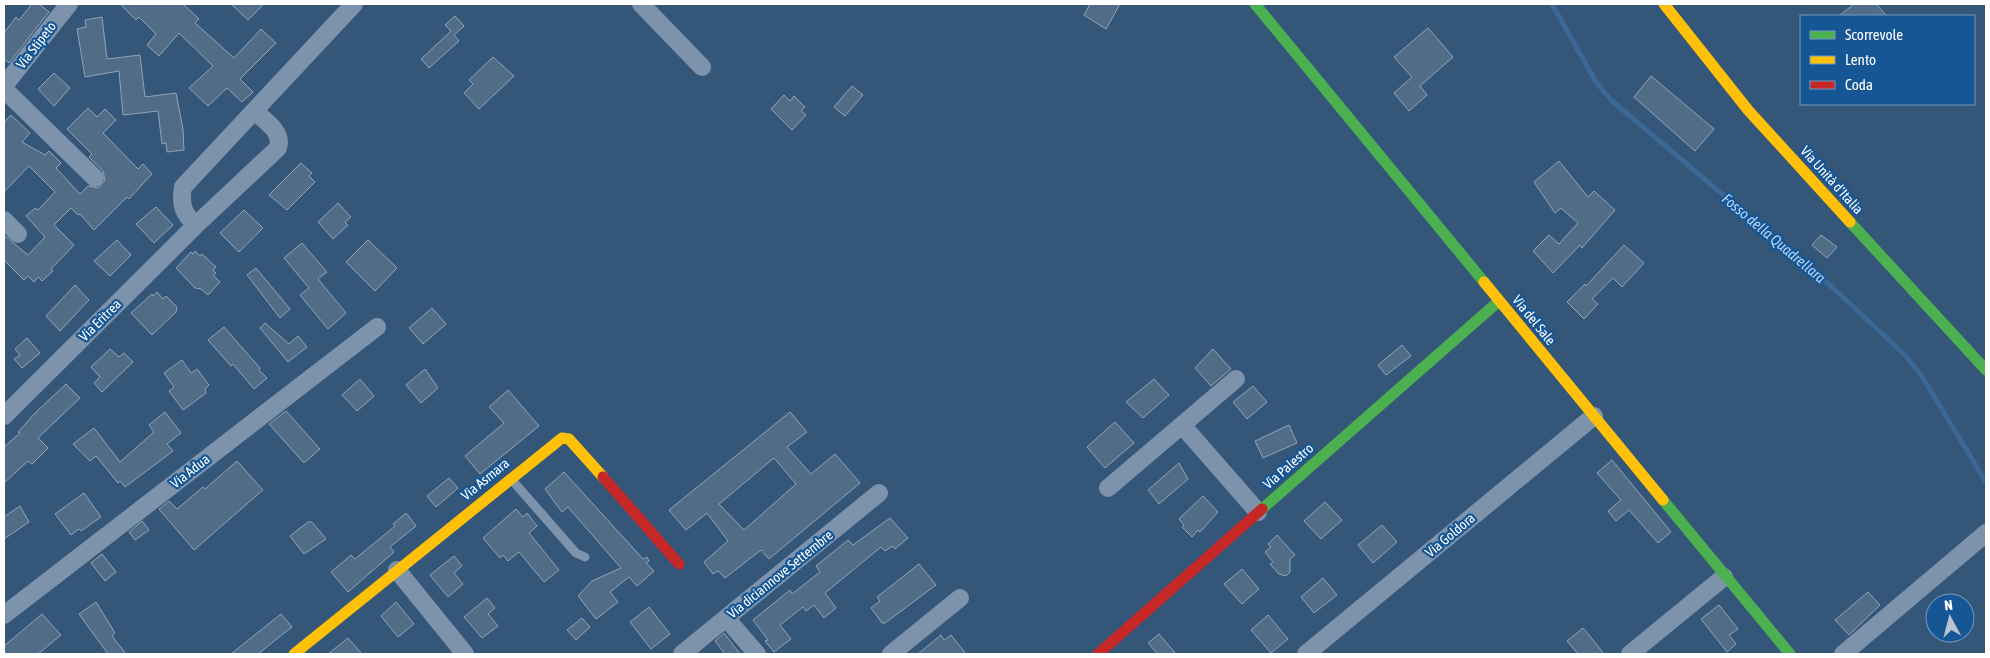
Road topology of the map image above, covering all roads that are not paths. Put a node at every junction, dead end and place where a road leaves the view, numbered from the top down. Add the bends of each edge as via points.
1 (69, 4) edge
2 (354, 4) edge
3 (641, 4) edge
4 (1255, 4) edge
5 (1664, 4) edge
6 (702, 67) dead end
7 (4, 87) edge
8 (254, 111) junction
9 (95, 178) dead end
10 (4, 220) edge
11 (196, 225) junction
12 (18, 234) dead end
13 (1499, 301) junction
14 (377, 326) dead end
15 (1983, 359) edge
16 (1236, 379) dead end
17 (4, 416) edge
18 (1594, 416) junction
19 (1182, 425) junction
20 (511, 478) junction
21 (1108, 488) dead end
22 (879, 493) dead end
23 (1258, 512) junction
24 (1986, 533) edge
25 (586, 557) dead end
26 (679, 564) dead end
27 (396, 570) junction
28 (1724, 577) junction
29 (960, 598) dead end
30 (4, 615) edge
31 (726, 618) junction
32 (294, 654) edge
33 (465, 654) edge
34 (682, 654) edge
35 (757, 654) edge
36 (891, 654) edge
37 (1098, 654) edge
38 (1306, 654) edge
39 (1630, 654) edge
40 (1790, 654) edge
41 (1843, 654) edge

1 - 7 street, Via Stipeto
2 - 8 street
3 - 6 street
4 - 13 street, Via del Sale
5 - 15 street, Via Unità d'Italia via 1748,110
7 - 9 street
8 - 11 street via 182,187 182,207
8 - 11 street, Via Eritrea via 279,134 278,148
10 - 12 street
11 - 17 street, Via Eritrea
13 - 18 street, Via del Sale
13 - 23 street, Via Palestro
14 - 30 street, Via Adua
16 - 19 street
18 - 28 street, Via del Sale
18 - 38 street, Via Goldora
19 - 21 street
19 - 23 street
20 - 25 lane via 576,553
20 - 26 street, Via Asmara via 562,438 569,439
20 - 27 street, Via Asmara
22 - 31 street, Via diciannove Settembre
23 - 37 street, Via Palestro
24 - 41 street
27 - 32 street, Via Asmara
27 - 33 street
28 - 39 street
28 - 40 street, Via del Sale
29 - 36 street
31 - 34 street, Via diciannove Settembre
31 - 35 street

